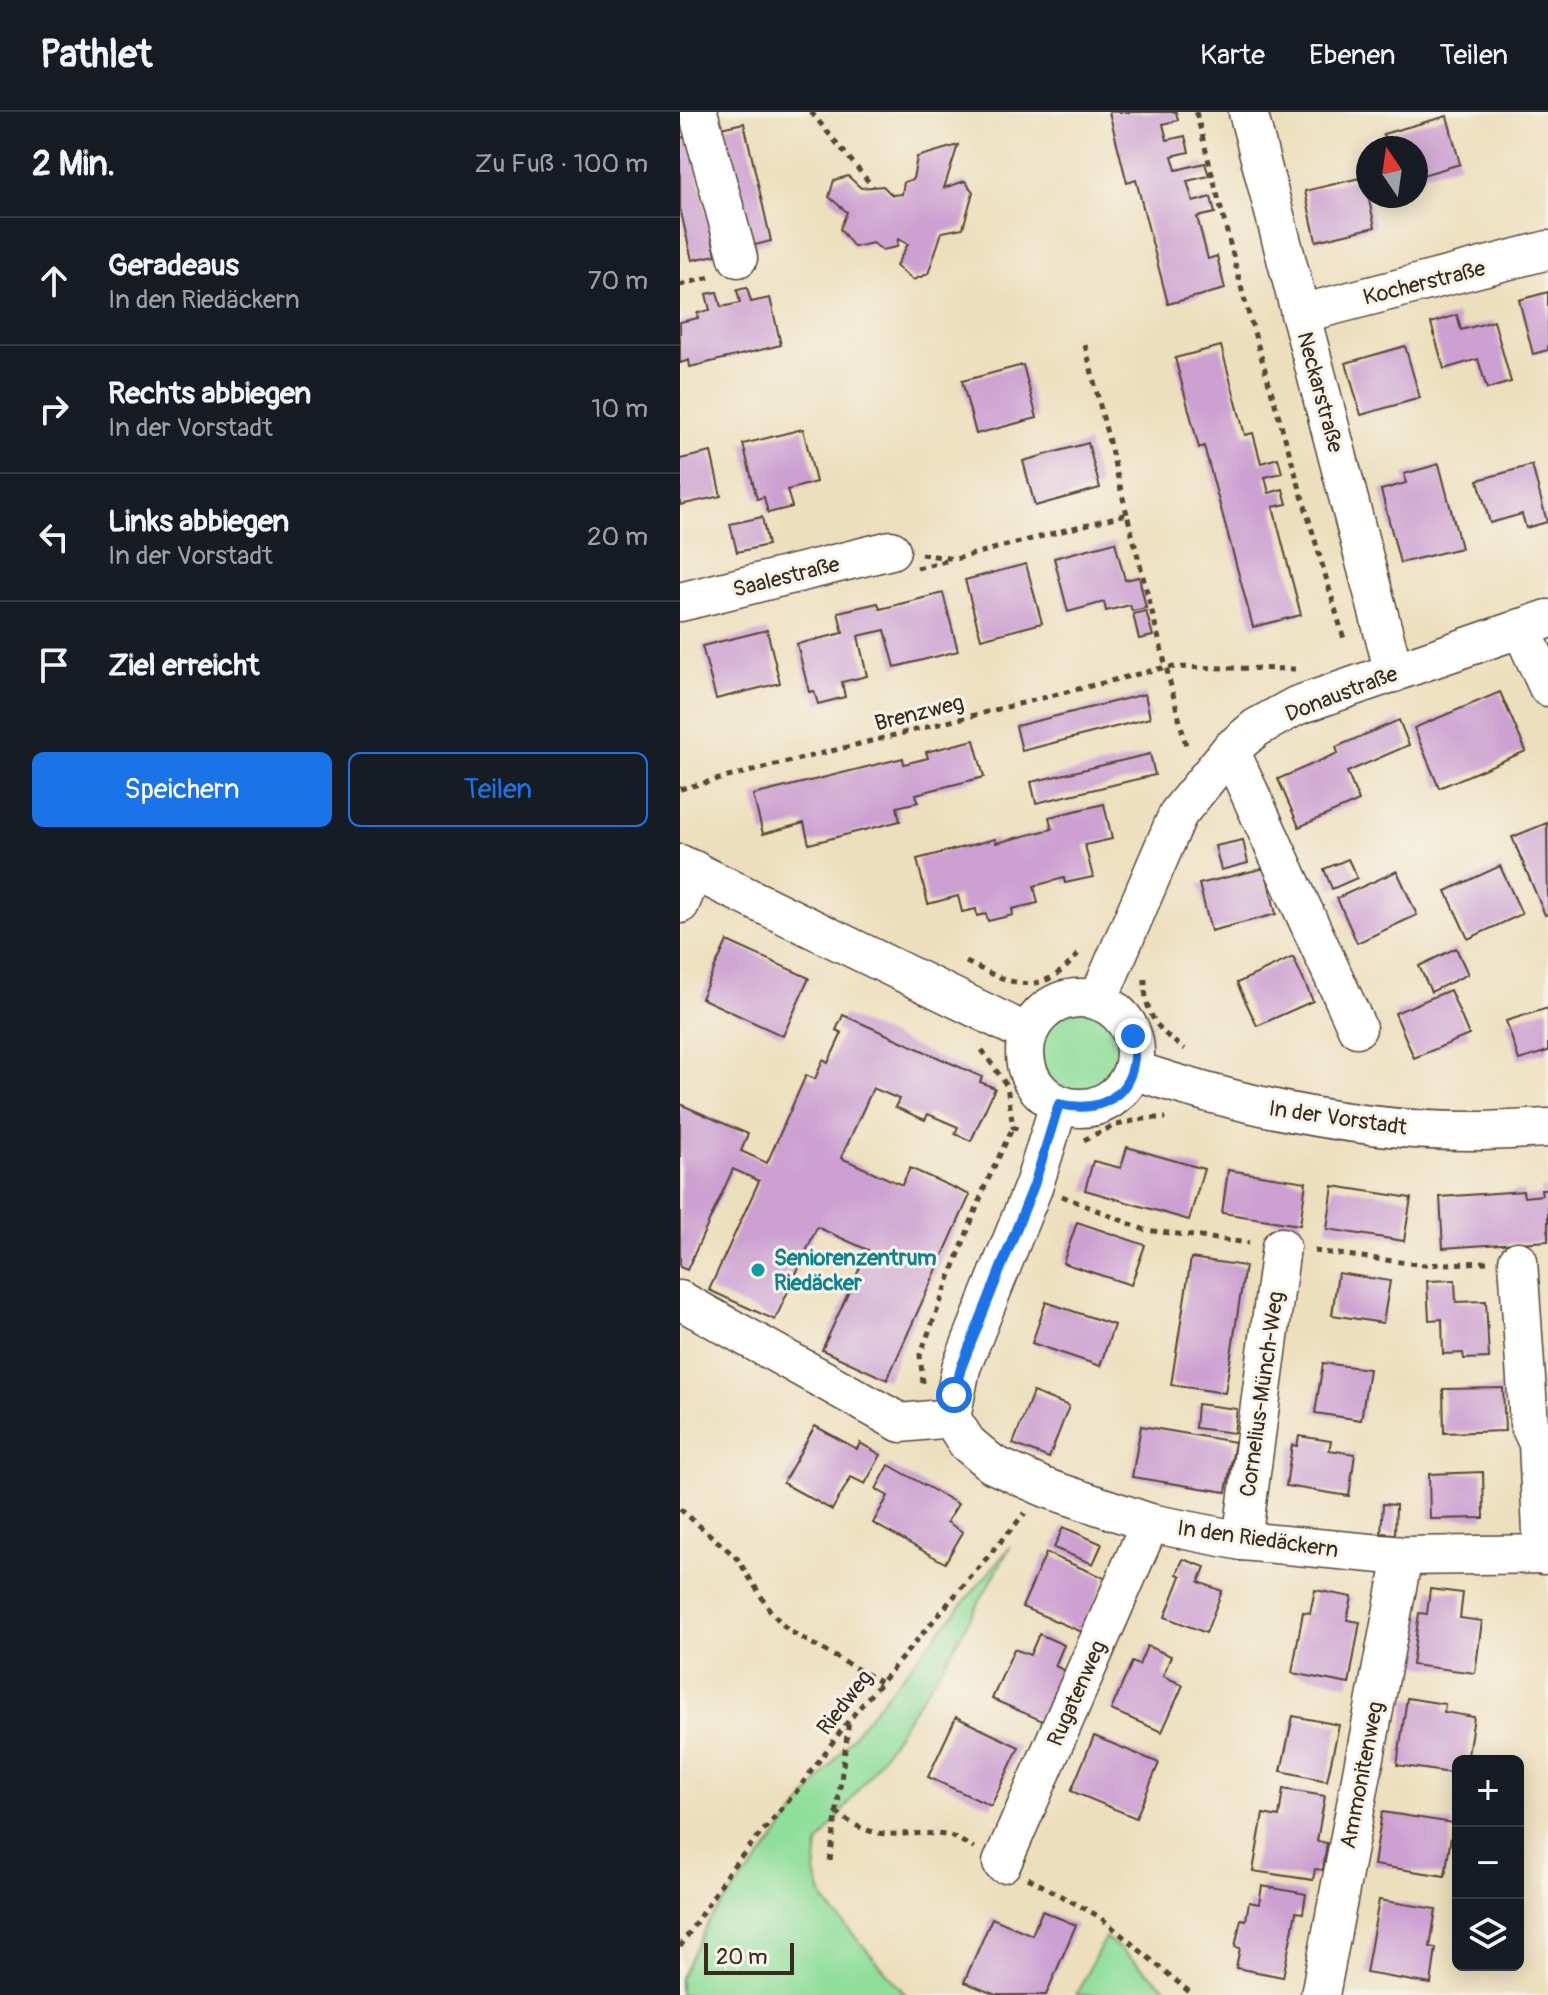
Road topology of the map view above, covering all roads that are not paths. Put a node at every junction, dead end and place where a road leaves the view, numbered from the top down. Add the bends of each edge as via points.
1 (698, 112) edge
2 (1248, 112) edge
3 (1548, 250) edge
4 (738, 258) dead end
5 (1300, 314) junction
6 (891, 550) road end
7 (680, 602) edge
8 (1535, 624) edge
9 (1394, 673) junction
10 (1548, 687) edge
11 (1230, 750) junction
12 (685, 879) edge
13 (1098, 1000) junction
14 (1357, 1028) dead end
15 (1027, 1033) junction
16 (1133, 1070) junction
17 (1059, 1104) junction
18 (1548, 1128) edge
19 (1281, 1247) dead end
20 (1518, 1261) dead end
21 (680, 1300) edge
22 (951, 1418) junction
23 (1150, 1523) junction
24 (1242, 1541) junction
25 (1546, 1555) edge
26 (1403, 1556) junction
27 (1002, 1863) road end
28 (1320, 1995) edge

1 - 4 street
2 - 5 street, Neckarstraße
3 - 5 street, Kocherstraße
5 - 9 street, Neckarstraße
6 - 7 street, Saalestraße
8 - 9 street, Donaustraße
8 - 10 street
9 - 11 street, Donaustraße via 1296,706
11 - 13 street, Donaustraße via 1178,814
11 - 14 street
12 - 15 street
13 - 15 street via 1064,999 1036,1018
13 - 16 street via 1126,1020 1136,1053
15 - 17 street via 1029,1075
16 - 17 street via 1111,1099 1076,1108
16 - 18 street, In der Vorstadt via 1326,1118 1474,1131
17 - 22 street via 1034,1185 961,1368
19 - 24 street, Cornelius-Münch-Weg
20 - 25 street via 1529,1424 1538,1443
21 - 22 street via 901,1423
22 - 23 street, In den Riedäckern via 967,1443 992,1464
23 - 24 street, In den Riedäckern
23 - 27 street, Rugatenweg
24 - 26 street, In den Riedäckern
25 - 26 street, In den Riedäckern
26 - 28 street, Ammonitenweg

